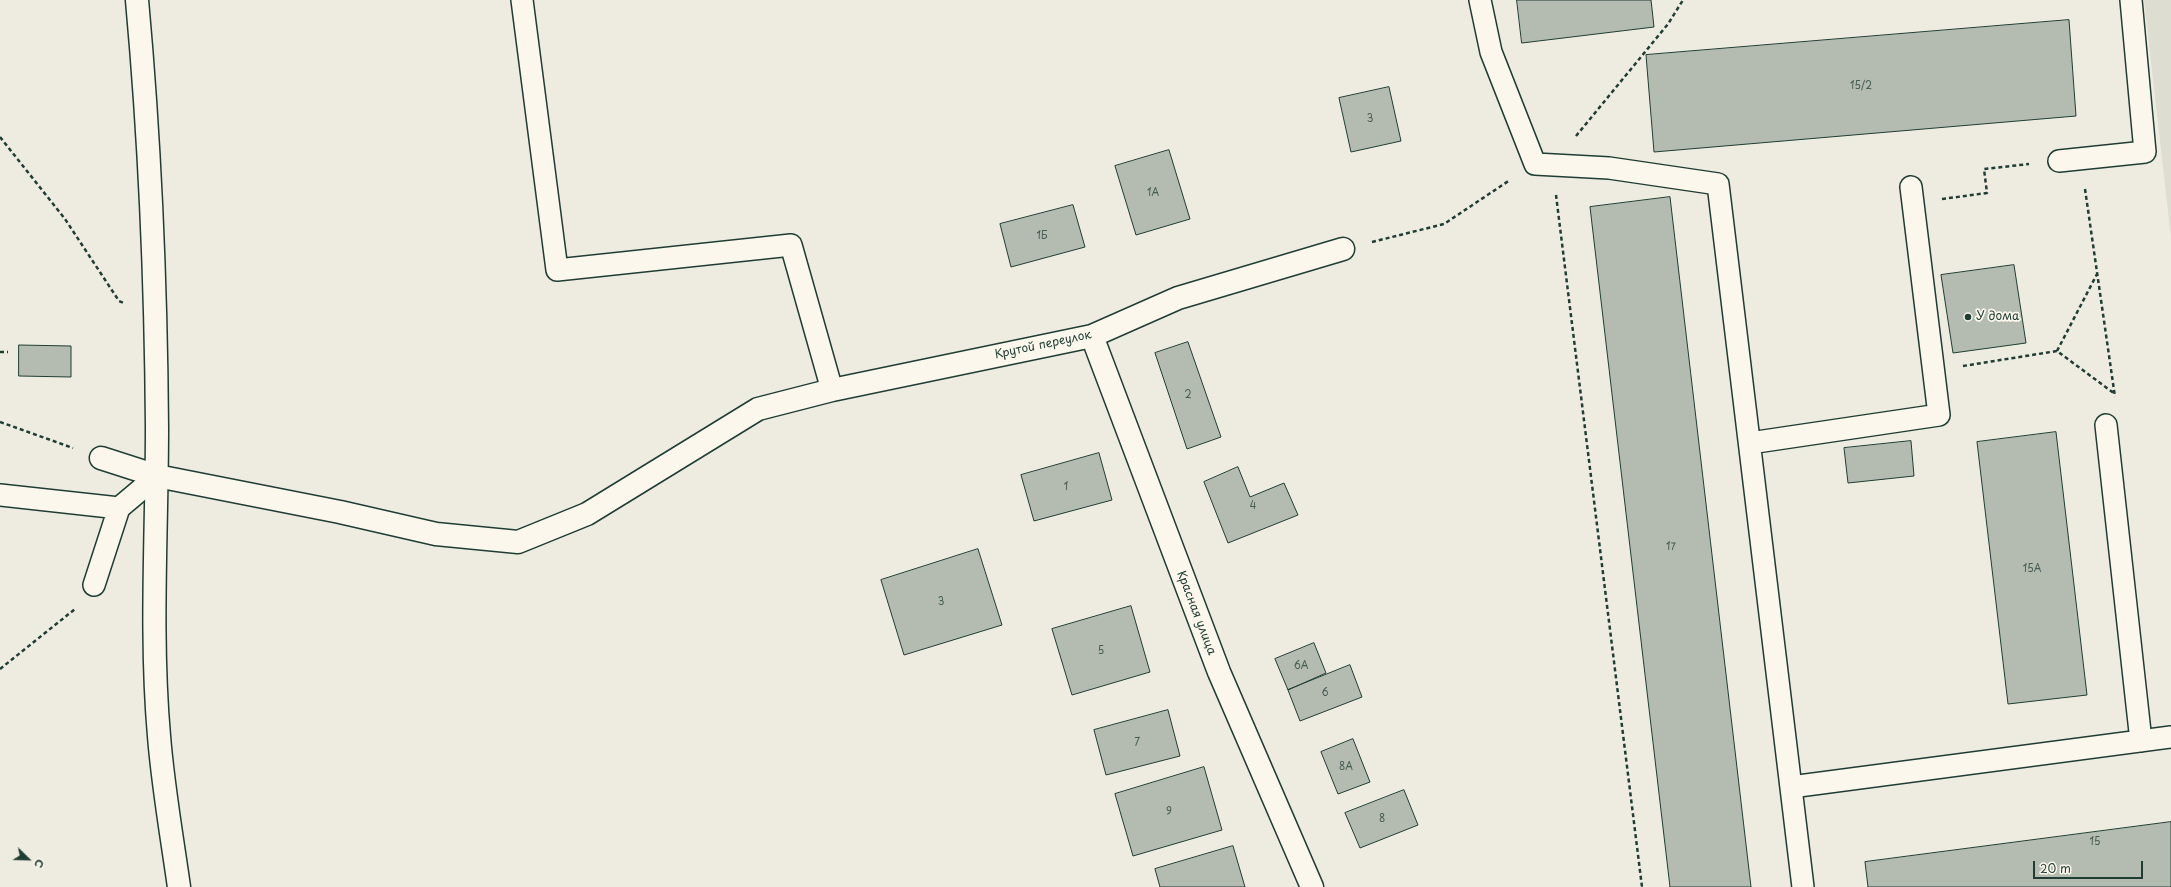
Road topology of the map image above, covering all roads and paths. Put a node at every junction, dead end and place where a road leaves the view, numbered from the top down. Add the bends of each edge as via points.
1 (137, 0) edge
2 (522, 0) edge
3 (1480, 0) edge
4 (1683, 0) edge
5 (2131, 0) edge
6 (0, 137) edge
7 (2081, 158) junction
8 (2060, 161) joint
9 (1544, 164) junction
10 (1912, 195) joint
11 (1343, 250) joint
12 (2097, 274) junction
13 (155, 318) junction
14 (1092, 336) junction
15 (2057, 351) junction
16 (0, 352) edge
17 (8, 352) dead end
18 (1989, 362) dead end
19 (832, 390) junction
20 (2116, 394) junction
21 (0, 422) edge
22 (2106, 425) joint
23 (1750, 443) junction
24 (101, 458) joint
25 (157, 476) junction
26 (0, 495) edge
27 (119, 508) junction
28 (94, 585) joint
29 (0, 669) edge
30 (2171, 737) edge
31 (2141, 741) junction
32 (1791, 787) junction
33 (179, 887) edge
34 (1312, 887) edge
35 (1642, 887) edge
36 (1803, 887) edge

1 - 13 street via 144,74
2 - 19 lane via 557,270 791,245
3 - 9 lane via 1491,52
4 - 9 path via 1668,24
5 - 7 lane via 2145,152
6 - 13 path via 65,219 119,301
7 - 8 lane
7 - 12 path
8 - 10 path via 1984,169 1987,193
9 - 11 path via 1444,224
9 - 23 lane via 1609,168 1718,184
9 - 35 path
10 - 23 lane via 1939,415
11 - 14 street, Крутой переулок via 1178,298
12 - 15 path
12 - 20 path
13 - 25 street
14 - 19 street, Крутой переулок
14 - 34 street, Красная улица via 1219,672
15 - 18 path
15 - 20 path
16 - 17 path
19 - 25 street, Крутой переулок via 758,409 587,514 518,542 436,534 340,512
20 - 22 path
21 - 24 path
22 - 31 lane
23 - 32 lane
24 - 25 street, Крутой переулок
25 - 27 lane
25 - 33 street via 153,611 159,737
26 - 27 lane
27 - 28 lane
28 - 29 path via 77,607
30 - 31 lane
31 - 32 lane
32 - 36 lane

